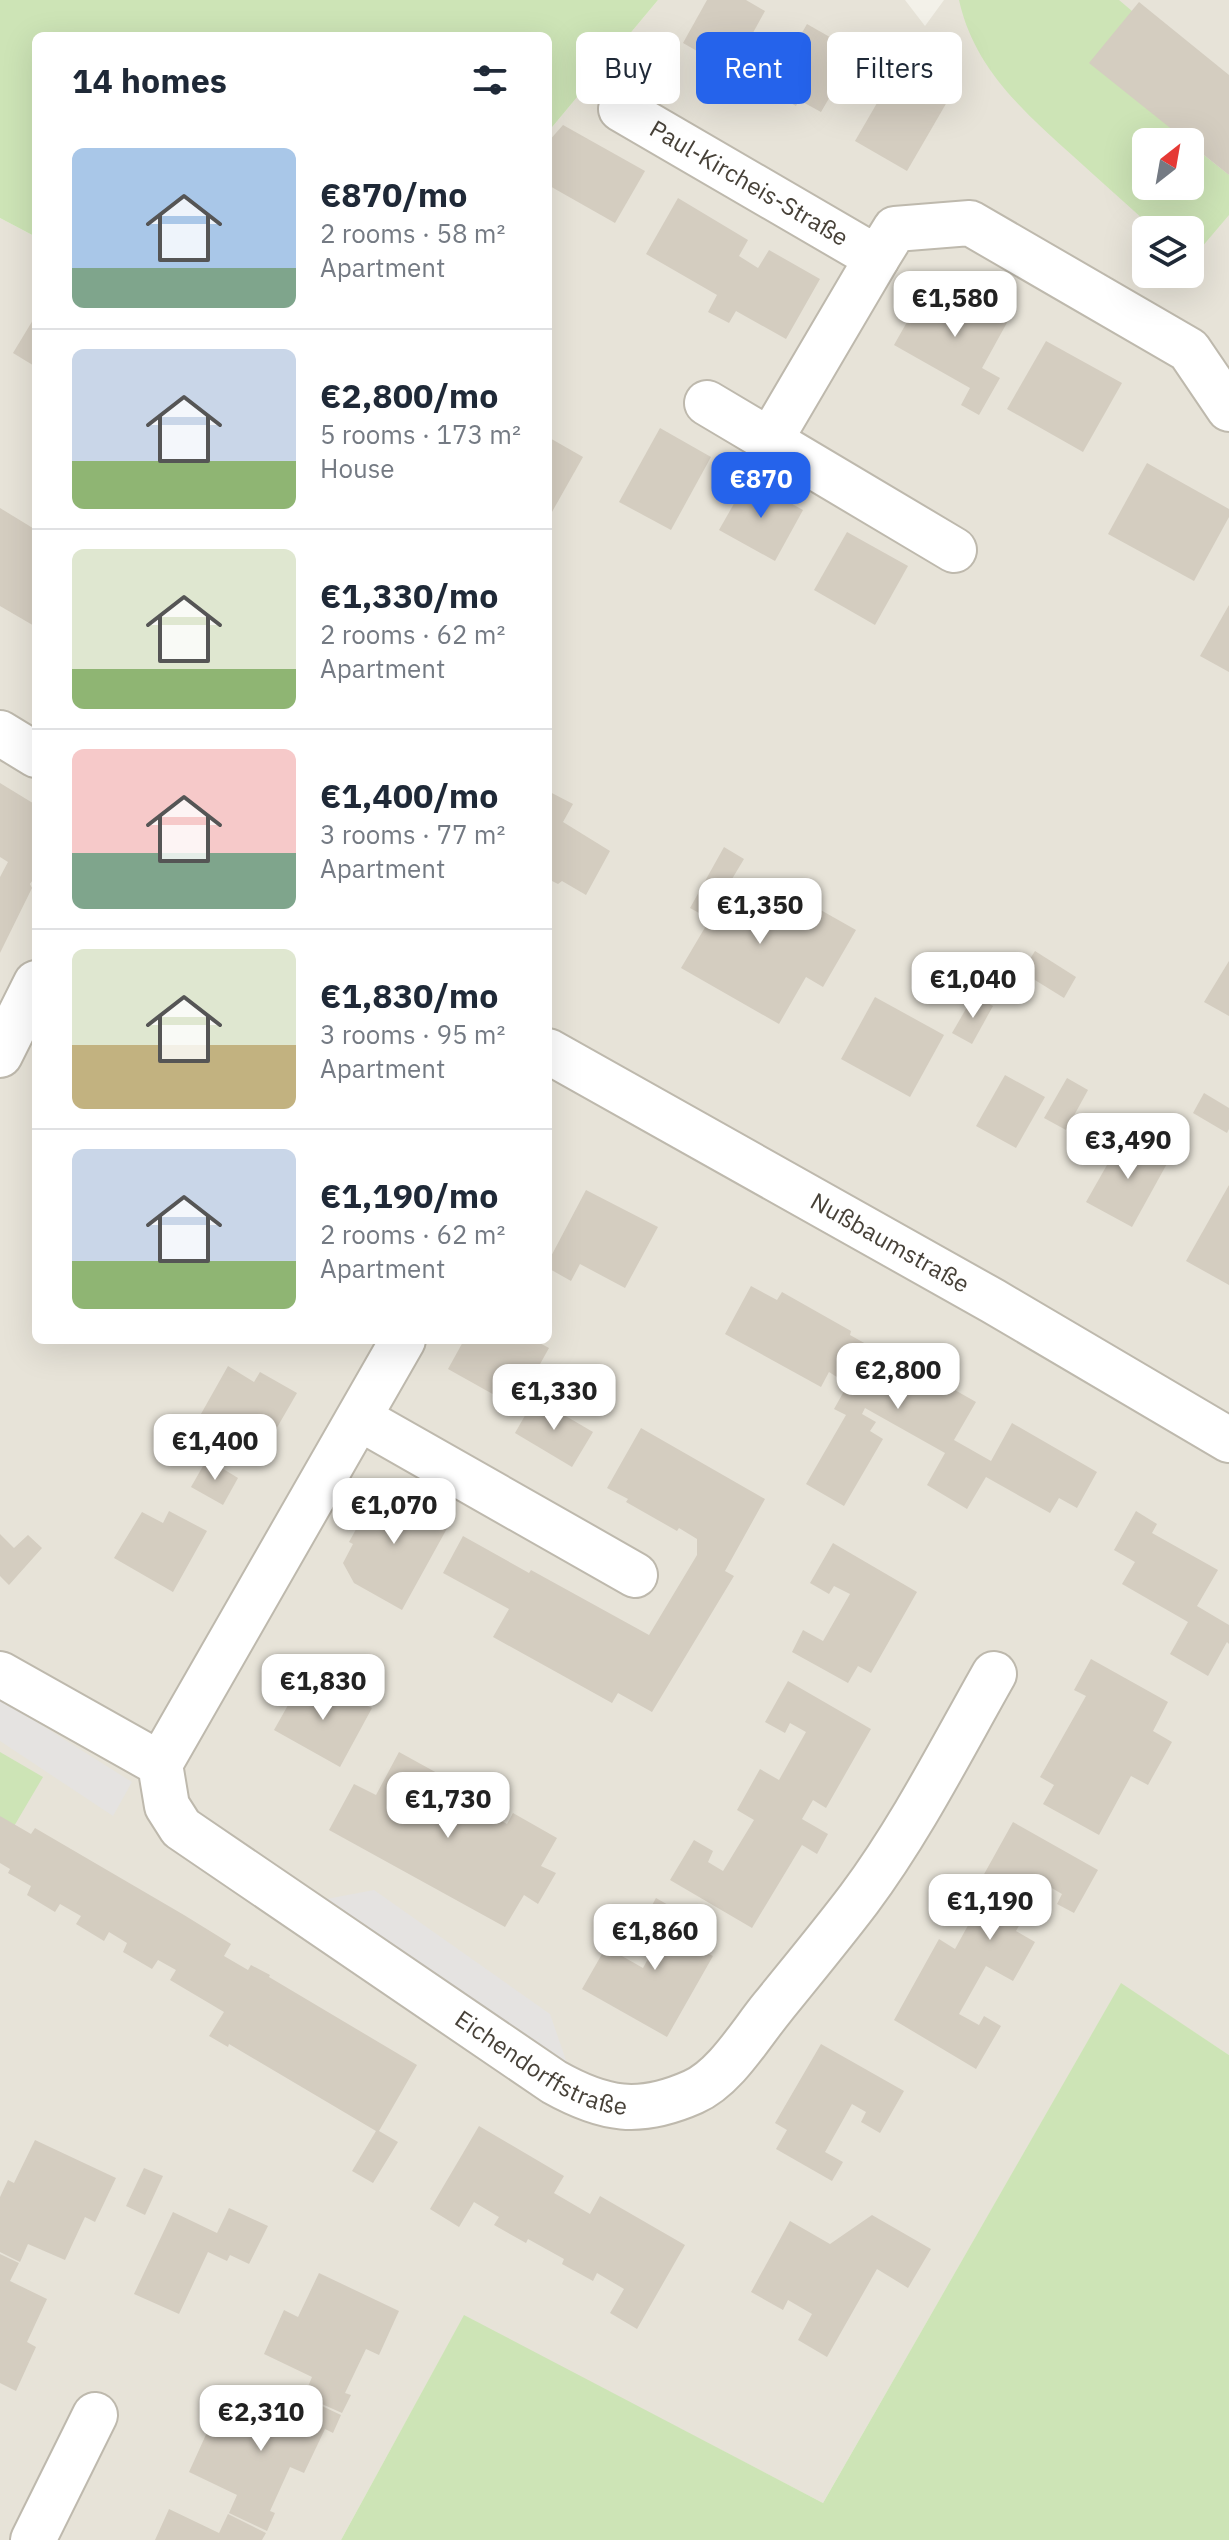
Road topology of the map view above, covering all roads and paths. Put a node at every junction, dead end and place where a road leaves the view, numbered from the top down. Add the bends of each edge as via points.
1 (621, 109) dead end
2 (877, 258) junction
3 (707, 403) dead end
4 (1229, 409) edge
5 (770, 440) junction
6 (954, 550) dead end
7 (0, 733) edge
8 (32, 753) edge
9 (32, 991) edge
10 (0, 1055) edge
11 (552, 1063) edge
12 (401, 1344) edge
13 (359, 1418) junction
14 (1229, 1440) edge
15 (635, 1575) dead end
16 (0, 1674) edge
17 (994, 1674) dead end
18 (160, 1764) junction
19 (95, 2415) dead end
20 (33, 2540) edge

1 - 2 street, Paul-Kircheis-Straße
2 - 4 street, Paul-Kircheis-Straße via 895,229 970,223 1189,350
2 - 5 street, Paul-Kircheis-Straße
3 - 5 street
5 - 6 street
7 - 8 street
9 - 10 street
11 - 14 street, Nußbaumstraße via 993,1301
12 - 13 street
13 - 15 street
13 - 18 street
16 - 18 street
17 - 18 street, Eichendorffstraße via 920,1806 860,1897 728,2065 696,2091 633,2108 581,2097 554,2082 181,1828 167,1806
19 - 20 street

